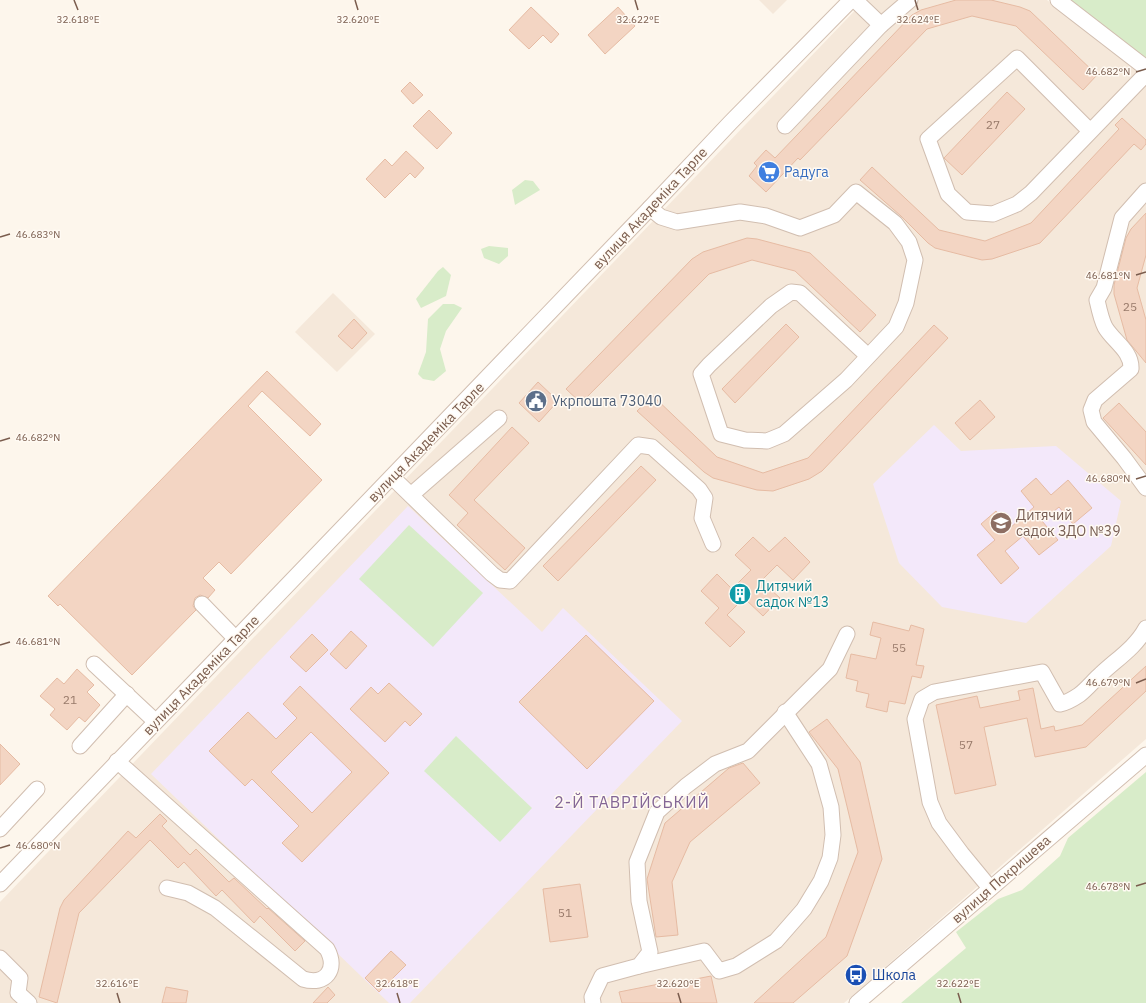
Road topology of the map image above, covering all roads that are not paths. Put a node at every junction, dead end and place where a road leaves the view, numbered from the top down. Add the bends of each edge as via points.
1 (851, 0) edge
2 (855, 0) edge
3 (910, 0) edge
4 (1058, 0) edge
5 (881, 25) junction
6 (1146, 68) edge
7 (1146, 74) edge
8 (785, 126) dead end
9 (1090, 132) junction
10 (1146, 190) edge
11 (650, 208) junction
12 (868, 356) junction
13 (499, 418) dead end
14 (392, 477) junction
15 (1146, 488) edge
16 (411, 495) junction
17 (713, 544) dead end
18 (202, 604) dead end
19 (1146, 628) edge
20 (847, 634) dead end
21 (236, 639) junction
22 (94, 664) dead end
23 (127, 694) junction
24 (785, 712) junction
25 (155, 721) junction
26 (80, 746) dead end
27 (1146, 755) edge
28 (117, 761) junction
29 (38, 789) dead end
30 (0, 829) edge
31 (0, 884) edge
32 (167, 888) dead end
33 (990, 888) junction
34 (0, 958) edge
35 (639, 966) junction
36 (29, 1003) edge
37 (593, 1003) edge
38 (857, 1003) edge

1 - 11 street, вулиця Академіка Тарле
2 - 5 street
3 - 5 street
4 - 6 street
5 - 8 street
7 - 9 street
9 - 9 street via 1031,193 1017,204 993,214 967,212 948,194 928,139 1017,58
10 - 15 street via 1122,218 1104,288 1097,300 1105,327 1127,353 1131,369 1095,400 1091,410 1094,422
11 - 12 street via 661,217 676,222 740,212 766,216 800,228 834,216 856,192 895,223 909,242 915,260 906,303 896,327
11 - 14 street, вулиця Академіка Тарле
12 - 12 street via 846,380 784,434 767,441 745,440 720,434 701,374 766,311 791,292 800,293
13 - 16 street
14 - 16 street
14 - 21 street, вулиця Академіка Тарле
16 - 17 street via 492,574 500,580 510,581 638,445 652,447 699,489 705,498 702,518
18 - 21 street
19 - 33 street via 1125,654 1080,695 1066,703 1060,704 1042,672 934,692 922,699 915,719 930,802 939,823
20 - 24 street via 830,669
21 - 25 street, вулиця Академіка Тарле
22 - 23 street
23 - 25 street
23 - 26 street
24 - 35 street via 748,751 715,764 657,812 637,862 639,901 650,952
24 - 35 street via 819,764 832,808 833,835 830,858 821,881 804,909 776,941 736,966 719,971 704,951
25 - 28 street, вулиця Академіка Тарле
27 - 33 street, вулиця Покришева
28 - 31 street, вулиця Академіка Тарле
28 - 32 street via 327,949 333,963 331,970 315,981 303,979 215,908 188,893
29 - 30 street
33 - 38 street, вулиця Покришева
34 - 36 street via 20,978 18,993
35 - 37 street via 602,976 592,997

